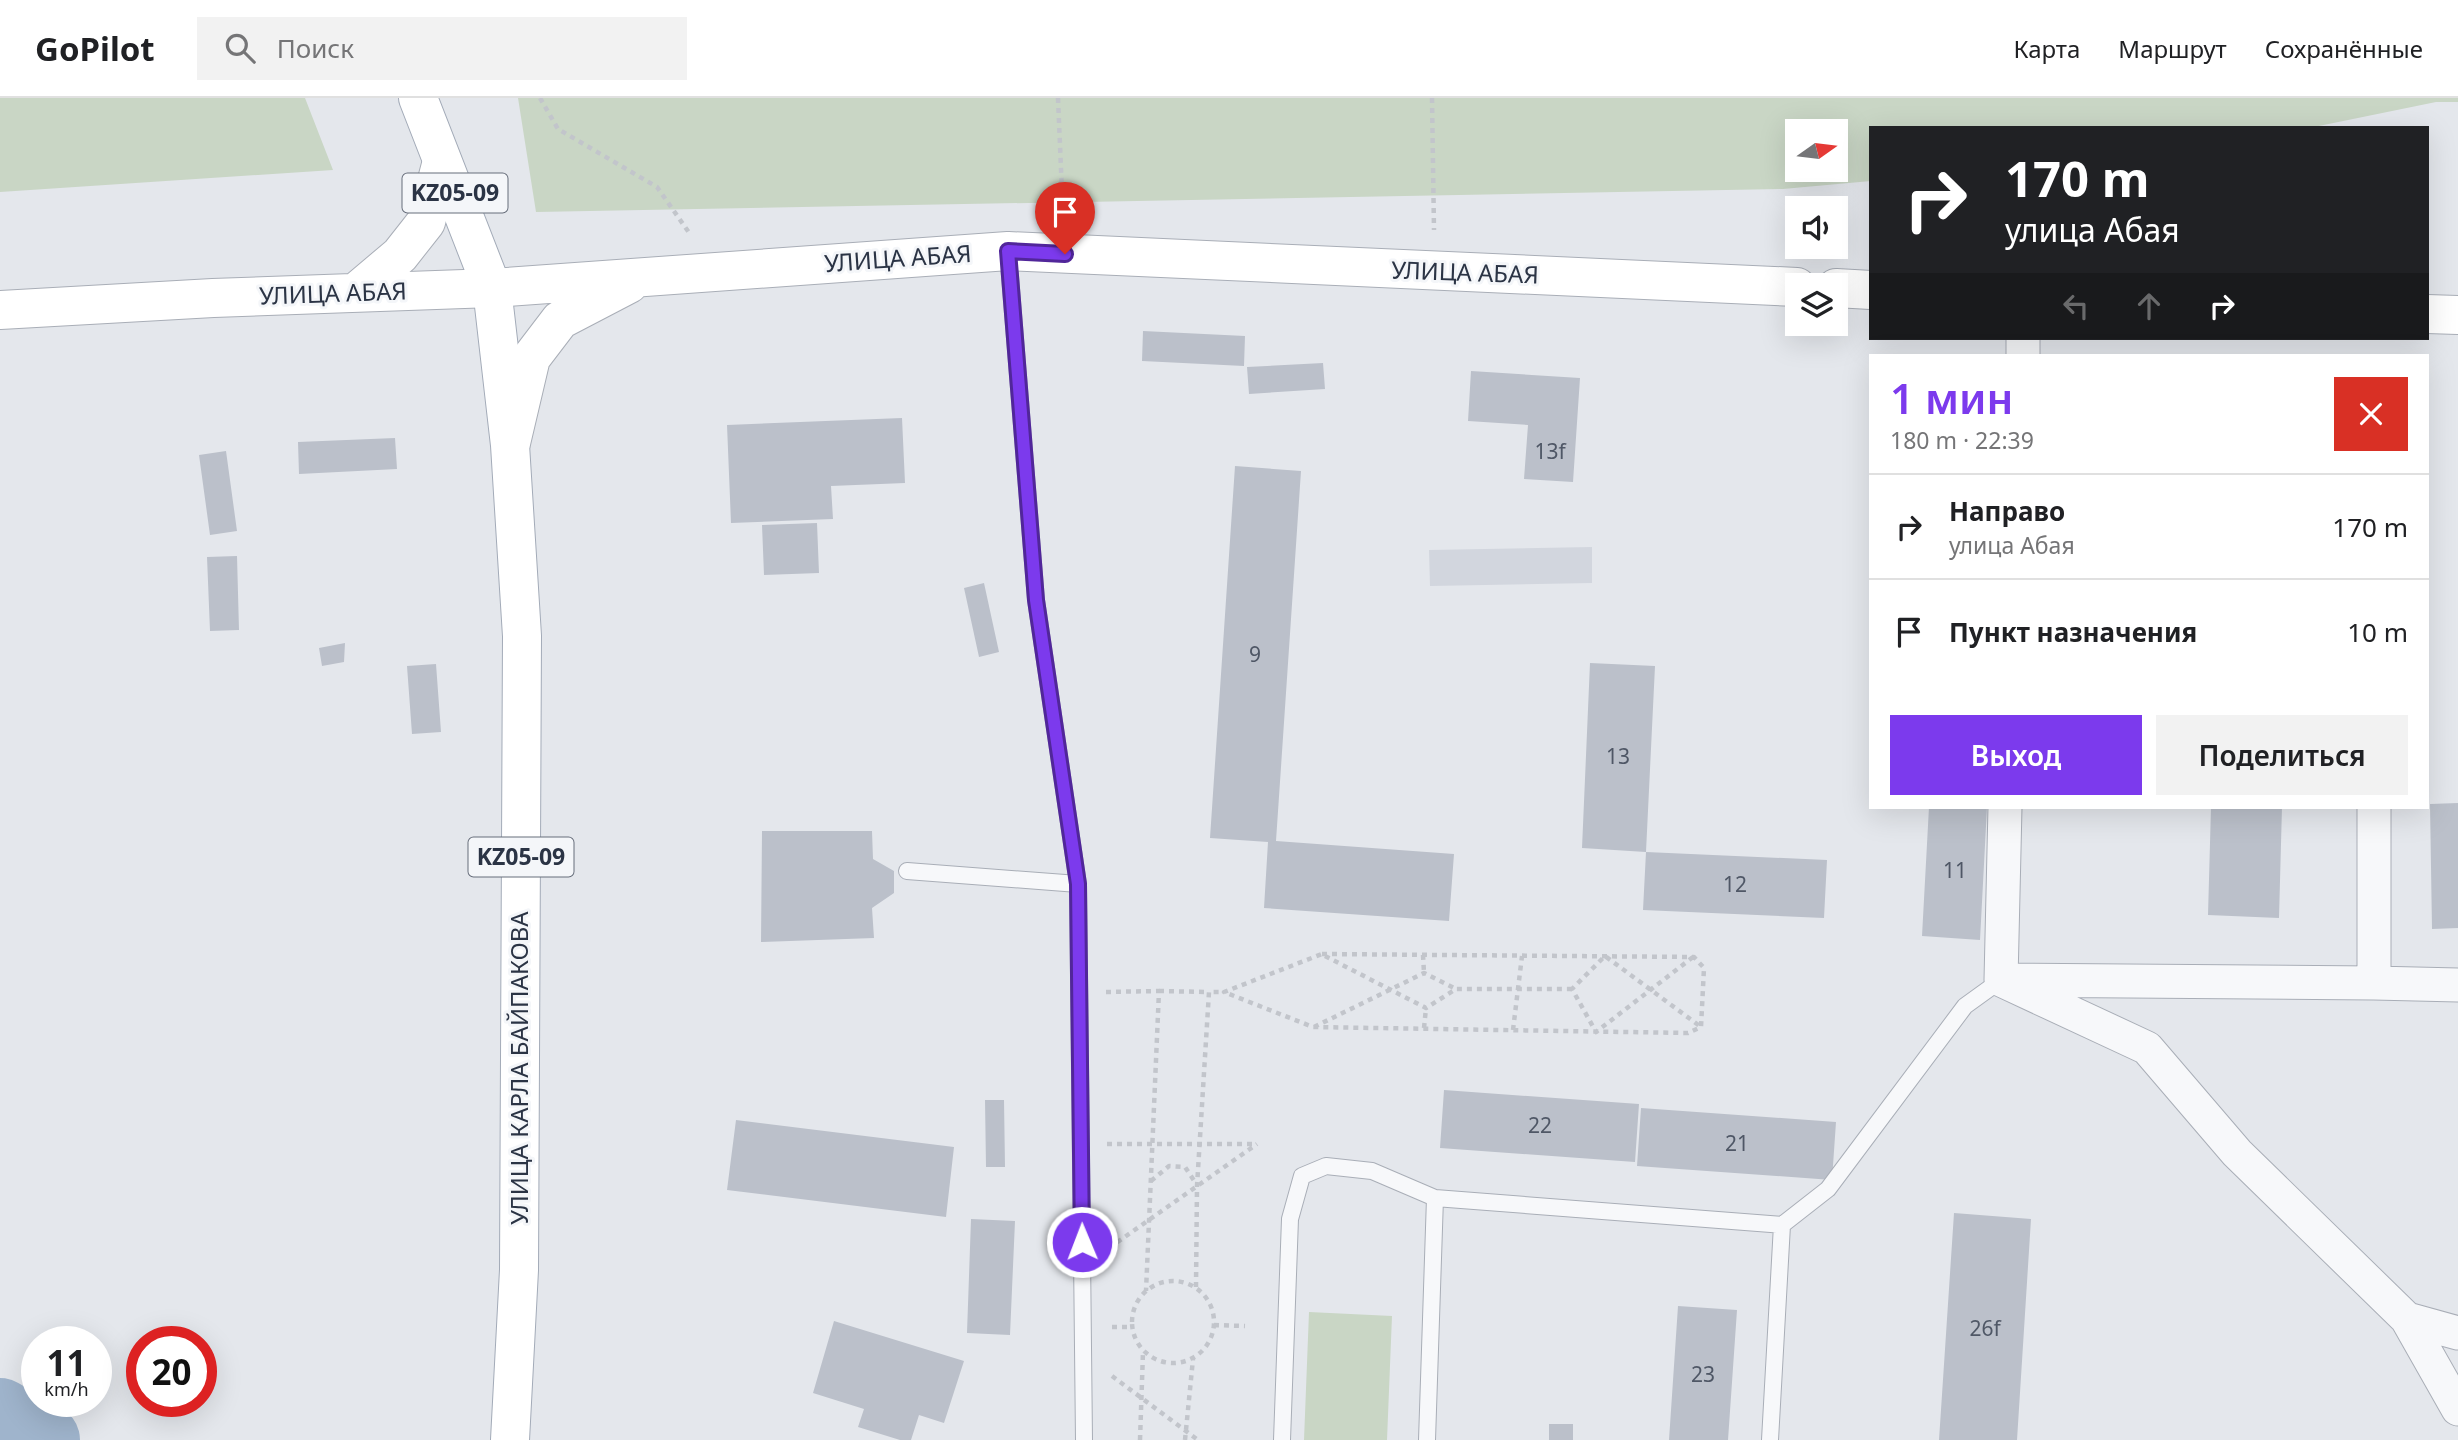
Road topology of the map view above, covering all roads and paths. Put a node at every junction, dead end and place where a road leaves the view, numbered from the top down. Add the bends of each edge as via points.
1 (418, 98) edge
2 (540, 98) edge
3 (1058, 98) edge
4 (1432, 98) edge
5 (442, 161) junction
6 (1008, 251) junction
7 (1065, 254) junction
8 (1434, 271) junction
9 (716, 272) junction
10 (643, 277) junction
11 (1785, 286) edge
12 (492, 288) junction
13 (1848, 289) edge
14 (1869, 290) edge
15 (355, 293) junction
16 (0, 310) edge
17 (2429, 314) edge
18 (2458, 315) edge
19 (510, 445) junction
20 (2005, 809) edge
21 (2374, 809) edge
22 (907, 871) dead end
23 (1078, 884) junction
24 (1322, 954) junction
25 (1423, 955) junction
26 (1522, 956) junction
27 (1605, 956) junction
28 (1694, 957) junction
29 (1424, 973) junction
30 (2001, 980) junction
31 (2374, 983) junction
32 (2458, 985) edge
33 (1390, 989) junction
34 (1456, 989) junction
35 (1518, 989) junction
36 (1572, 989) junction
37 (1651, 990) junction
38 (1159, 991) junction
39 (1079, 992) junction
40 (1209, 992) junction
41 (1224, 992) junction
42 (1426, 1008) junction
43 (1313, 1027) junction
44 (1701, 1027) junction
45 (1424, 1028) junction
46 (1513, 1030) junction
47 (1596, 1032) junction
48 (1080, 1143) junction
49 (1152, 1144) junction
50 (1200, 1144) junction
51 (1151, 1181) junction
52 (1197, 1186) junction
53 (1435, 1198) junction
54 (1150, 1220) junction
55 (1783, 1224) junction
56 (1082, 1267) junction
57 (1196, 1287) junction
58 (1146, 1291) junction
59 (2407, 1319) junction
60 (1214, 1325) junction
61 (1244, 1326) dead end
62 (2458, 1333) edge
63 (1143, 1351) junction
64 (1083, 1354) junction
65 (1193, 1359) junction
66 (1142, 1398) junction
67 (2458, 1409) edge
68 (1186, 1431) junction
69 (510, 1440) edge
70 (1084, 1440) edge
71 (1140, 1440) edge
72 (1185, 1440) edge
73 (1198, 1440) edge
74 (1282, 1440) edge
75 (1427, 1440) edge
76 (1770, 1440) edge

1 - 5 street, KZ05-09
2 - 9 path via 558,129 657,187
3 - 7 path
4 - 8 path
5 - 12 street, KZ05-09
5 - 15 street via 426,222 400,255
6 - 7 street, УЛИЦА АБАЯ
6 - 9 street, УЛИЦА АБАЯ
6 - 23 lane via 1036,600
7 - 8 street, УЛИЦА АБАЯ
8 - 11 street, УЛИЦА АБАЯ
9 - 10 street, УЛИЦА АБАЯ
10 - 12 street, УЛИЦА АБАЯ
10 - 19 street via 560,320 531,358
12 - 15 street, УЛИЦА АБАЯ
12 - 19 street, KZ05-09
13 - 14 street
15 - 16 street, УЛИЦА АБАЯ
17 - 18 street
19 - 69 street, УЛИЦА КАРЛА БАЙПАКОВА / KZ05-09 via 522,636 519,1270
20 - 30 street
21 - 31 street
22 - 23 lane
23 - 39 lane
24 - 25 path
24 - 33 path
24 - 41 path
25 - 26 path
25 - 29 path
26 - 27 path
26 - 35 path
27 - 28 path
27 - 36 path
27 - 37 path
28 - 37 path
28 - 44 path via 1704,968
29 - 33 path
29 - 34 path
30 - 31 street
30 - 55 lane via 1965,1006 1828,1189
30 - 59 street via 2147,1048 2237,1153
31 - 32 street
33 - 42 path
33 - 43 path
34 - 35 path
34 - 42 path
35 - 36 path
35 - 46 path
36 - 47 path
37 - 44 path
37 - 47 path
38 - 39 path
38 - 40 path
38 - 49 path
39 - 48 lane
40 - 41 path
40 - 50 path
41 - 43 path
42 - 45 path
43 - 45 path
44 - 47 path via 1688,1033
45 - 46 path
46 - 47 path
48 - 49 path
48 - 56 lane
49 - 50 path
49 - 51 path
50 - 52 path
50 - 52 path via 1257,1144
51 - 52 path via 1169,1166 1185,1167
51 - 54 path
52 - 54 path
52 - 57 path
53 - 55 lane
53 - 74 lane via 1372,1171 1326,1166 1302,1176 1290,1219
53 - 75 lane
54 - 56 path
54 - 58 path
55 - 76 lane
56 - 64 lane
57 - 58 path via 1171,1281
57 - 60 path via 1207,1298
58 - 63 path via 1132,1313 1132,1327
59 - 62 street
59 - 67 street
60 - 61 path
60 - 65 path via 1204,1350
63 - 65 path via 1167,1363
63 - 66 path
64 - 66 path
64 - 70 lane
65 - 68 path
66 - 68 path
66 - 71 path
68 - 72 path
68 - 73 path

